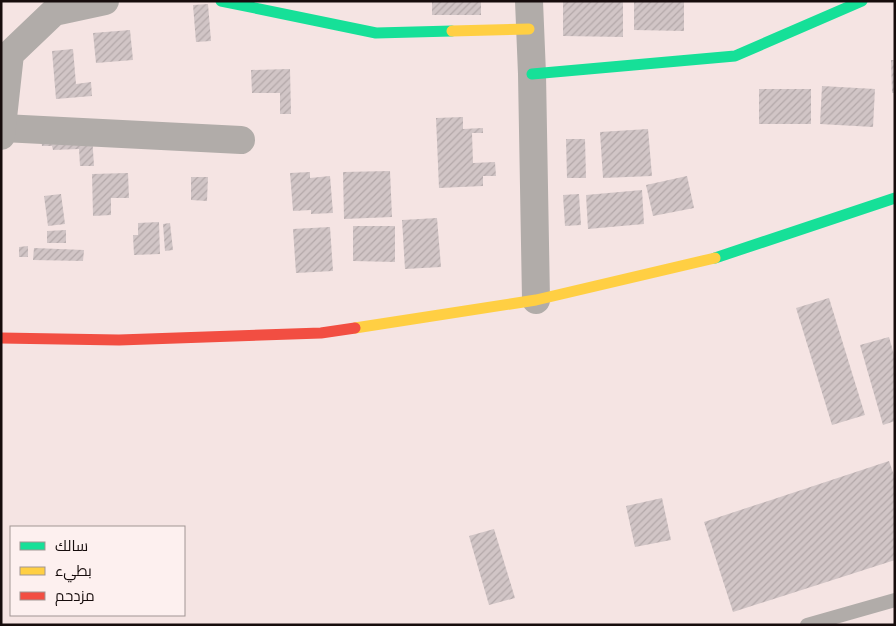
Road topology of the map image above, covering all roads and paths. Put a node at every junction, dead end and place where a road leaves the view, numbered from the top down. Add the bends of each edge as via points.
1 (105, 1) edge
2 (221, 1) edge
3 (529, 1) edge
4 (862, 1) edge
5 (54, 7) edge
6 (529, 29) junction
7 (5, 48) edge
8 (532, 74) junction
9 (2, 132) edge
10 (241, 140) dead end
11 (895, 198) edge
12 (536, 300) junction
13 (1, 338) edge
14 (895, 600) edge
15 (807, 625) edge

1 - 5 street
2 - 6 street via 376,33
3 - 6 street
4 - 8 street via 735,56
5 - 7 street
6 - 8 street
7 - 9 street
8 - 12 street
9 - 10 street
11 - 12 street via 716,258
12 - 13 street via 321,333 119,340
14 - 15 lane

